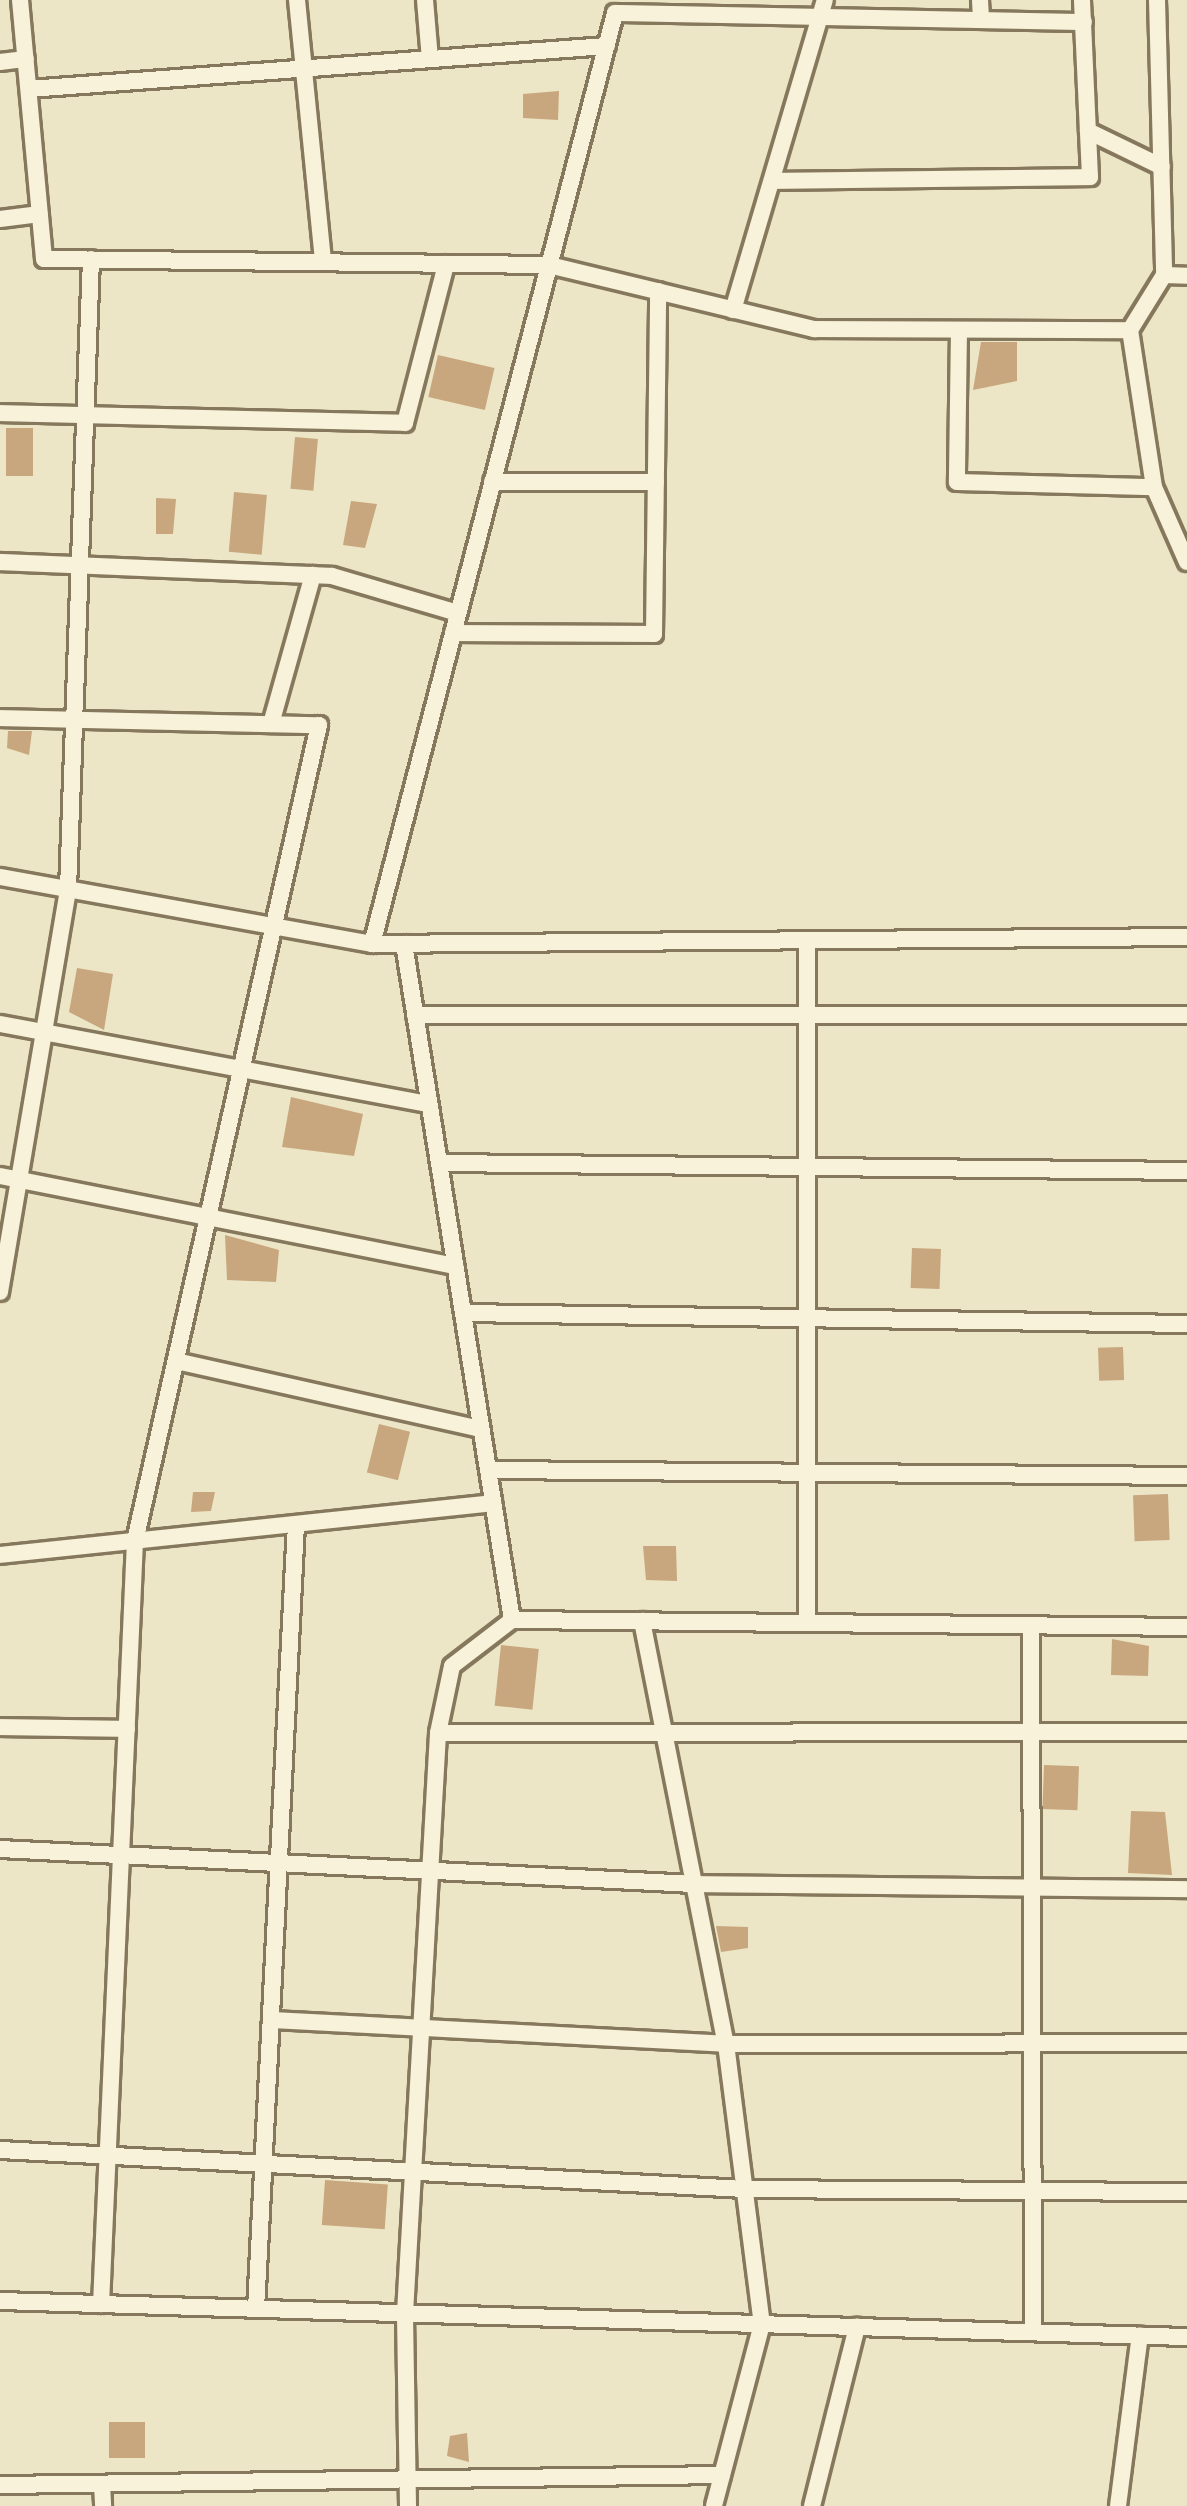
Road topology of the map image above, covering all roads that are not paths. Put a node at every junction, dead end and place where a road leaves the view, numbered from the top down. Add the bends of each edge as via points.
1 (20, 0) edge
2 (297, 0) edge
3 (425, 0) edge
4 (980, 0) edge
5 (1082, 0) edge
6 (1157, 0) edge
7 (826, 8) edge
8 (981, 20) junction
9 (1084, 22) junction
10 (606, 46) junction
11 (26, 59) junction
12 (430, 59) junction
13 (0, 62) edge
14 (304, 69) junction
15 (28, 89) junction
16 (1088, 131) junction
17 (1162, 167) junction
18 (774, 181) junction
19 (40, 214) junction
20 (0, 219) edge
21 (91, 259) junction
22 (322, 262) junction
23 (446, 264) junction
24 (549, 265) junction
25 (1164, 275) junction
26 (1187, 276) edge
27 (658, 291) junction
28 (733, 310) junction
29 (959, 330) junction
30 (1130, 331) junction
31 (0, 413) edge
32 (85, 415) junction
33 (492, 482) junction
34 (656, 482) junction
35 (1154, 487) junction
36 (0, 562) edge
37 (1187, 562) edge
38 (80, 565) junction
39 (313, 575) junction
40 (458, 613) junction
41 (453, 633) junction
42 (0, 718) edge
43 (74, 720) junction
44 (271, 724) junction
45 (0, 877) edge
46 (68, 889) junction
47 (273, 926) junction
48 (1187, 937) edge
49 (807, 940) junction
50 (372, 944) junction
51 (404, 944) junction
52 (415, 1015) junction
53 (806, 1015) junction
54 (1187, 1015) edge
55 (0, 1024) edge
56 (44, 1032) junction
57 (242, 1066) junction
58 (429, 1104) junction
59 (439, 1163) junction
60 (806, 1167) junction
61 (1187, 1171) edge
62 (0, 1176) edge
63 (19, 1179) junction
64 (209, 1211) junction
65 (455, 1266) junction
66 (0, 1292) edge
67 (463, 1313) junction
68 (806, 1318) junction
69 (1187, 1324) edge
70 (176, 1361) junction
71 (482, 1429) junction
72 (488, 1470) junction
73 (806, 1473) junction
74 (1187, 1476) edge
75 (493, 1503) junction
76 (296, 1524) junction
77 (135, 1541) junction
78 (0, 1555) edge
79 (512, 1620) junction
80 (642, 1621) junction
81 (806, 1623) junction
82 (1030, 1625) junction
83 (1187, 1627) edge
84 (0, 1727) edge
85 (127, 1729) junction
86 (664, 1732) junction
87 (1031, 1732) junction
88 (1187, 1732) edge
89 (437, 1733) junction
90 (0, 1849) edge
91 (121, 1855) junction
92 (279, 1863) junction
93 (430, 1870) junction
94 (694, 1884) junction
95 (1031, 1887) junction
96 (1187, 1889) edge
97 (271, 2020) junction
98 (421, 2028) junction
99 (1032, 2043) junction
100 (1187, 2043) edge
101 (726, 2044) junction
102 (0, 2150) edge
103 (107, 2156) junction
104 (264, 2164) junction
105 (412, 2171) junction
106 (745, 2189) junction
107 (1033, 2191) junction
108 (1187, 2192) edge
109 (0, 2301) edge
110 (100, 2304) junction
111 (256, 2308) junction
112 (405, 2313) junction
113 (762, 2324) junction
114 (857, 2326) junction
115 (1033, 2332) junction
116 (1140, 2335) junction
117 (1187, 2337) edge
118 (722, 2475) junction
119 (408, 2479) junction
120 (102, 2484) junction
121 (0, 2485) edge
122 (103, 2506) edge
123 (408, 2506) edge
124 (714, 2506) edge
125 (812, 2506) edge
126 (1118, 2506) edge

1 - 11 street
2 - 14 street
3 - 12 street
4 - 8 street
5 - 9 street
6 - 17 street
7 - 8 street
7 - 10 street via 615,13
7 - 18 street
8 - 9 street
9 - 16 street
10 - 12 street
10 - 24 street
11 - 13 street
11 - 15 street
12 - 14 street
14 - 15 street
14 - 22 street
15 - 19 street
16 - 17 street
16 - 18 street via 1090,177
17 - 25 street
18 - 28 street
19 - 20 street
19 - 21 street via 44,259
21 - 22 street
21 - 32 street
22 - 23 street
23 - 24 street
23 - 32 street via 405,423
24 - 27 street
24 - 33 street
25 - 26 street
25 - 30 street
27 - 28 street
27 - 34 street
28 - 29 street via 814,329
29 - 30 street
29 - 35 street via 957,482
30 - 35 street
31 - 32 street
32 - 38 street
33 - 34 street
33 - 40 street
34 - 41 street via 654,634
35 - 37 street
36 - 38 street
38 - 39 street
38 - 43 street
39 - 40 street
39 - 44 street
40 - 41 street
41 - 50 street
42 - 43 street
43 - 44 street
43 - 46 street
44 - 47 street via 319,725
45 - 46 street
46 - 47 street
46 - 56 street
47 - 50 street
47 - 57 street
48 - 49 street
49 - 51 street
49 - 53 street
50 - 51 street
51 - 52 street
52 - 53 street
52 - 58 street
53 - 54 street
53 - 60 street
55 - 56 street
56 - 57 street
56 - 63 street
57 - 58 street
57 - 64 street
58 - 59 street
59 - 60 street
59 - 65 street
60 - 61 street
60 - 68 street
62 - 63 street
63 - 64 street
63 - 66 street
64 - 65 street
64 - 70 street
65 - 67 street
67 - 68 street
67 - 71 street
68 - 69 street
68 - 73 street
70 - 71 street
70 - 77 street
71 - 72 street
72 - 73 street
72 - 75 street
73 - 74 street
73 - 81 street
75 - 76 street
75 - 79 street
76 - 77 street
76 - 92 street
77 - 78 street
77 - 85 street
79 - 80 street
79 - 89 street via 452,1666
80 - 81 street
80 - 86 street
81 - 82 street
82 - 83 street
82 - 87 street
84 - 85 street
85 - 91 street
86 - 87 street
86 - 89 street
86 - 94 street
87 - 88 street
87 - 95 street
89 - 93 street
90 - 91 street
91 - 92 street
91 - 103 street
92 - 93 street
92 - 97 street
93 - 94 street
93 - 98 street
94 - 95 street
94 - 101 street
95 - 96 street
95 - 99 street
97 - 98 street
97 - 104 street
98 - 101 street
98 - 105 street
99 - 100 street
99 - 101 street
99 - 107 street
101 - 106 street
102 - 103 street
103 - 104 street
103 - 110 street
104 - 105 street
104 - 111 street
105 - 106 street
105 - 112 street
106 - 107 street
106 - 113 street
107 - 108 street
107 - 115 street
109 - 110 street
110 - 111 street
111 - 112 street
112 - 113 street
112 - 119 street
113 - 114 street
113 - 118 street
114 - 115 street
114 - 125 street
115 - 116 street
116 - 117 street
116 - 126 street
118 - 119 street
118 - 124 street
119 - 120 street
119 - 123 street
120 - 121 street
120 - 122 street

